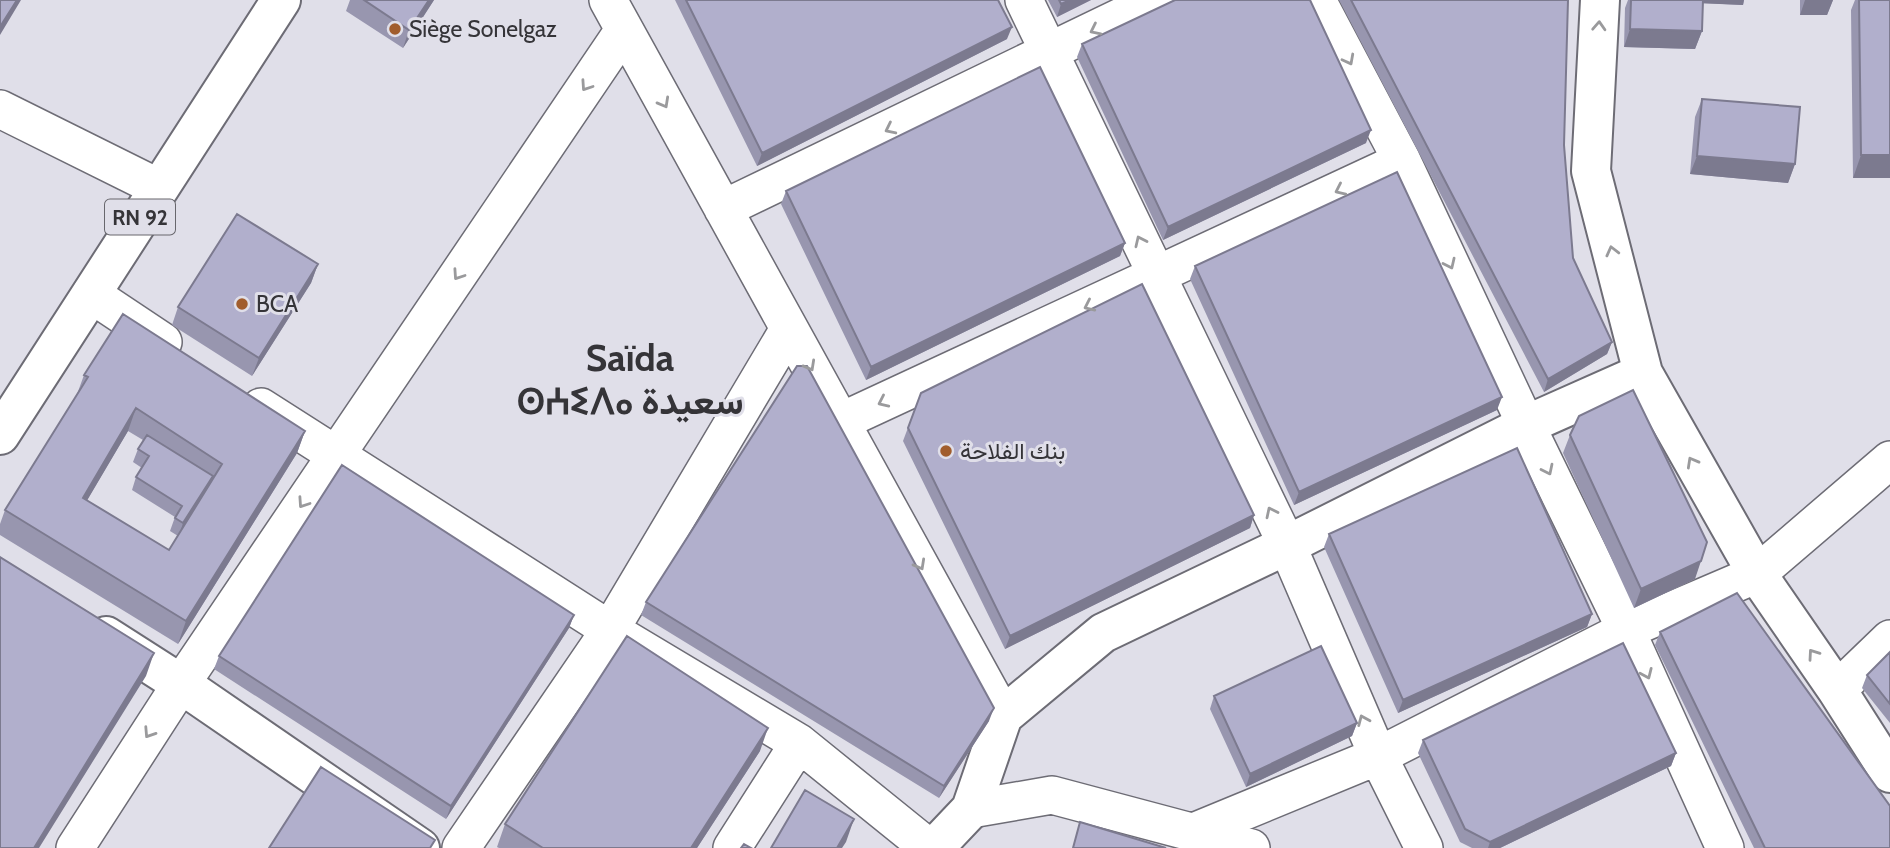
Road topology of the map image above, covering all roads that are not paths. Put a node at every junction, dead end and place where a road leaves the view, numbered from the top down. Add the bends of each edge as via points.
1 (281, 0) edge
2 (1024, 0) edge
3 (1156, 0) edge
4 (1317, 0) edge
5 (1600, 0) edge
6 (616, 15) edge
7 (1050, 52) junction
8 (0, 109) edge
9 (1402, 162) junction
10 (159, 188) junction
11 (723, 209) junction
12 (1156, 275) junction
13 (91, 295) junction
14 (789, 330) junction
15 (195, 364) edge
16 (1643, 373) junction
17 (230, 387) edge
18 (841, 422) junction
19 (1526, 425) junction
20 (0, 435) edge
21 (335, 457) junction
22 (1890, 460) edge
23 (1287, 545) junction
24 (1756, 574) junction
25 (79, 619) edge
26 (610, 630) junction
27 (1626, 630) junction
28 (1890, 639) edge
29 (181, 684) junction
30 (1837, 690) junction
31 (1003, 716) junction
32 (799, 743) junction
33 (1378, 756) junction
34 (1890, 773) edge
35 (971, 809) junction
36 (1191, 833) junction
37 (75, 848) edge
38 (420, 848) edge
39 (461, 848) edge
40 (732, 848) edge
41 (931, 848) edge
42 (1251, 848) edge
43 (1424, 848) edge
44 (1725, 848) edge

1 - 10 street, RN 92
2 - 7 street
3 -> 7 street
4 -> 9 street
16 -> 5 street via 1591,171
6 -> 11 street
6 -> 21 street
7 -> 11 street
12 -> 7 street
8 - 10 street
9 -> 12 street
9 -> 19 street
10 - 13 street, RN 92
11 - 14 street
12 -> 18 street
23 -> 12 street
13 - 15 street
13 - 20 street, RN 92
14 -> 18 street
14 - 26 street
16 - 19 street
24 -> 16 street
17 - 21 street
18 -> 31 street
19 - 23 street
19 -> 27 street
21 - 26 street
21 -> 29 street
22 - 24 street
23 - 31 street via 1104,633
33 -> 23 street
24 - 27 street
30 -> 24 street
25 - 29 street
26 - 32 street
26 - 39 street
27 - 33 street
27 -> 44 street
28 - 30 street
29 -> 37 street
29 - 38 street
30 - 34 street
31 - 35 street
32 - 40 street
32 - 41 street
33 - 36 street
33 - 43 street
35 - 36 street via 1052,795
35 - 41 street
36 - 42 street

